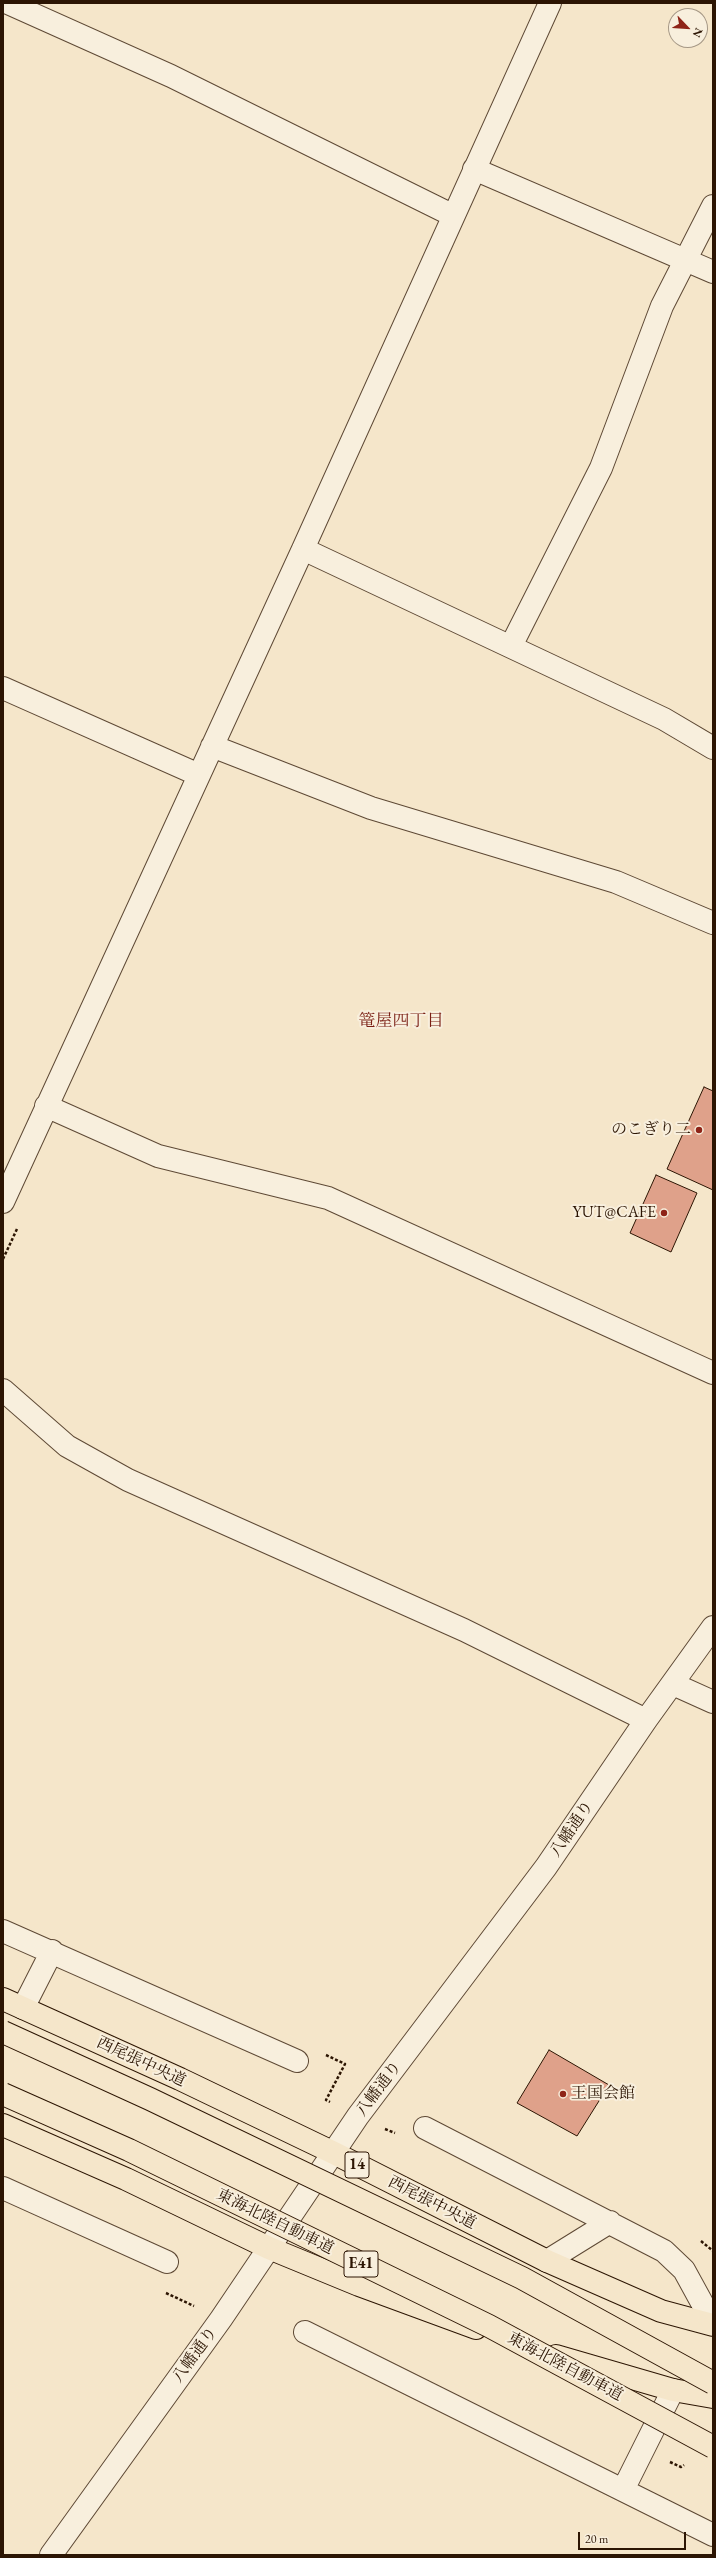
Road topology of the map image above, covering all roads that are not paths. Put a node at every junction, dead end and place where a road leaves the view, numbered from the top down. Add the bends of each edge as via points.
1 (8, 3) edge
2 (550, 3) edge
3 (474, 169) junction
4 (713, 206) edge
5 (452, 215) junction
6 (685, 260) junction
7 (713, 272) edge
8 (303, 549) junction
9 (511, 646) junction
10 (3, 688) edge
11 (212, 746) junction
12 (713, 748) edge
13 (199, 775) junction
14 (713, 923) edge
15 (46, 1106) junction
16 (3, 1202) edge
17 (713, 1373) edge
18 (3, 1390) edge
19 (713, 1626) edge
20 (673, 1684) junction
21 (713, 1702) edge
22 (646, 1720) junction
23 (3, 1931) edge
24 (52, 1951) junction
25 (3, 1999) edge
26 (23, 2008) junction
27 (3, 2032) edge
28 (297, 2061) dead end
29 (3, 2094) edge
30 (3, 2125) edge
31 (425, 2128) dead end
32 (334, 2153) junction
33 (3, 2188) edge
34 (610, 2222) junction
35 (269, 2248) junction
36 (547, 2261) junction
37 (167, 2262) dead end
38 (713, 2324) edge
39 (305, 2332) dead end
40 (713, 2382) edge
41 (673, 2390) junction
42 (713, 2397) edge
43 (713, 2447) edge
44 (623, 2490) junction
45 (713, 2535) edge
46 (51, 2555) edge

1 - 5 street via 171,76
2 - 3 street
3 - 5 street
3 - 6 street
4 - 6 street
5 - 8 street
6 - 7 street
6 - 9 street via 662,306 601,468
8 - 9 street
8 - 11 street
9 - 12 street via 664,719
10 - 13 street
11 - 13 street
11 - 14 street via 371,808 616,882
13 - 15 street
15 - 16 street
15 - 17 street via 158,1156 328,1198
18 - 22 street via 67,1446 128,1480 464,1630
19 - 20 street, 八幡通り
20 - 21 street
20 - 22 street, 八幡通り
22 - 32 street, 八幡通り via 546,1867 358,2116
23 - 24 street
24 - 26 street
24 - 28 street
25 - 26 main road, 西尾張中央道 / 14
26 - 32 main road, 西尾張中央道 / 14
27 - 40 main road, bridge via 143,2096 522,2278
29 - 43 main road, 東海北陸自動車道 / E41, bridge via 129,2150 482,2323
30 - 35 main road via 126,2179
31 - 34 street
32 - 35 street, 八幡通り
32 - 36 main road, 西尾張中央道 / 14
33 - 37 street
34 - 36 street
34 - 38 street via 664,2252 684,2270
35 - 41 main road via 359,2285 507,2340
35 - 46 street, 八幡通り
36 - 38 main road, 西尾張中央道 / 14 via 661,2311
39 - 44 street
41 - 42 main road
41 - 44 street
44 - 45 street

